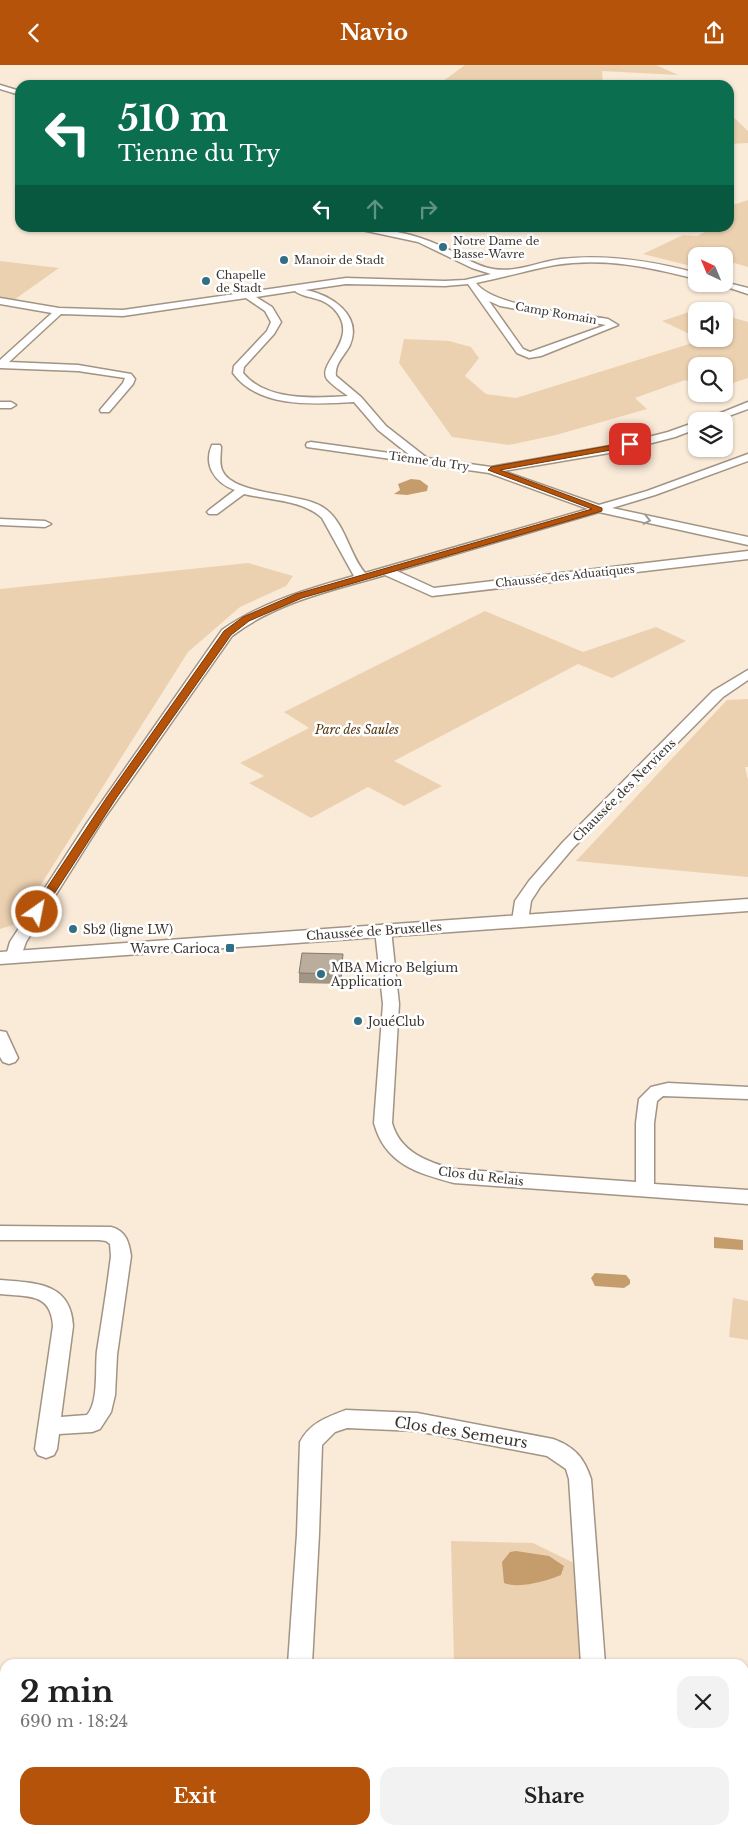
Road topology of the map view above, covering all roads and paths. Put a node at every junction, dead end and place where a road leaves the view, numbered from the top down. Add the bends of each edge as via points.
1 (0, 87) edge
2 (15, 92) edge
3 (379, 232) edge
4 (503, 273) junction
5 (688, 274) edge
6 (470, 281) junction
7 (733, 287) edge
8 (288, 289) junction
9 (748, 291) edge
10 (480, 293) junction
11 (247, 295) junction
12 (0, 301) edge
13 (58, 311) junction
14 (1, 365) edge
15 (357, 399) junction
16 (748, 405) edge
17 (104, 410) dead end
18 (730, 412) edge
19 (688, 428) edge
20 (311, 445) dead end
21 (216, 447) dead end
22 (748, 457) edge
23 (424, 460) junction
24 (491, 470) junction
25 (242, 489) junction
26 (600, 509) junction
27 (213, 512) dead end
28 (0, 522) edge
29 (45, 524) dead end
30 (748, 541) edge
31 (748, 555) edge
32 (387, 571) junction
33 (362, 578) junction
34 (748, 674) edge
35 (748, 905) edge
36 (520, 921) junction
37 (383, 930) junction
38 (7, 957) edge
39 (0, 1036) edge
40 (9, 1058) dead end
41 (748, 1093) edge
42 (645, 1189) junction
43 (748, 1197) edge
44 (0, 1233) edge
45 (0, 1287) edge
46 (50, 1426) junction
47 (46, 1449) dead end
48 (300, 1659) edge
49 (593, 1659) edge

1 - 2 street
3 - 4 street via 432,244 467,263
4 - 5 street via 552,263 595,260 642,264
4 - 6 street
6 - 8 street via 354,280
6 - 10 street, Camp Romain
7 - 9 street
8 - 11 street
8 - 15 street via 323,297 340,312 348,333 330,375
10 - 10 street, Camp Romain via 525,354 542,353 613,325 500,303
11 - 13 street via 134,313
11 - 15 street via 268,309 276,322 271,332 239,366 238,371 244,381 263,391 294,399
12 - 13 street
13 - 14 street
14 - 17 street via 78,368 128,376 128,384
15 - 23 street via 382,428
16 - 18 street
19 - 24 street via 644,442
20 - 23 street, Tienne du Try
21 - 25 street via 217,473
22 - 26 street
23 - 24 street, Tienne du Try
24 - 26 street, Tienne du Try
25 - 27 street
25 - 33 street via 301,502 322,512
26 -> 30 street, Tienne du Try
26 - 32 street
28 - 29 street
31 - 32 street, Chaussée des Aduatiques via 432,592
32 - 33 street
33 - 38 street via 278,603 246,619 228,633 94,823
34 - 36 street, Chaussée des Nerviens via 718,694 568,845 523,901
35 - 36 main road, Chaussée de Bruxelles
36 - 37 main road, Chaussée de Bruxelles
37 - 38 main road, Chaussée de Bruxelles
37 - 42 street, Clos du Relais via 391,1004 383,1123 392,1145 416,1163 454,1175
39 - 40 street
41 - 42 street via 668,1089 657,1091 648,1099
42 - 43 street, Clos du Relais
44 - 46 street via 98,1233 111,1234 119,1242 121,1256 103,1403 97,1421
45 - 46 street via 54,1297 62,1308 63,1325
46 - 47 street
48 - 49 street, Clos des Semeurs via 311,1442 327,1426 346,1419 417,1422 553,1448 575,1464 580,1479

